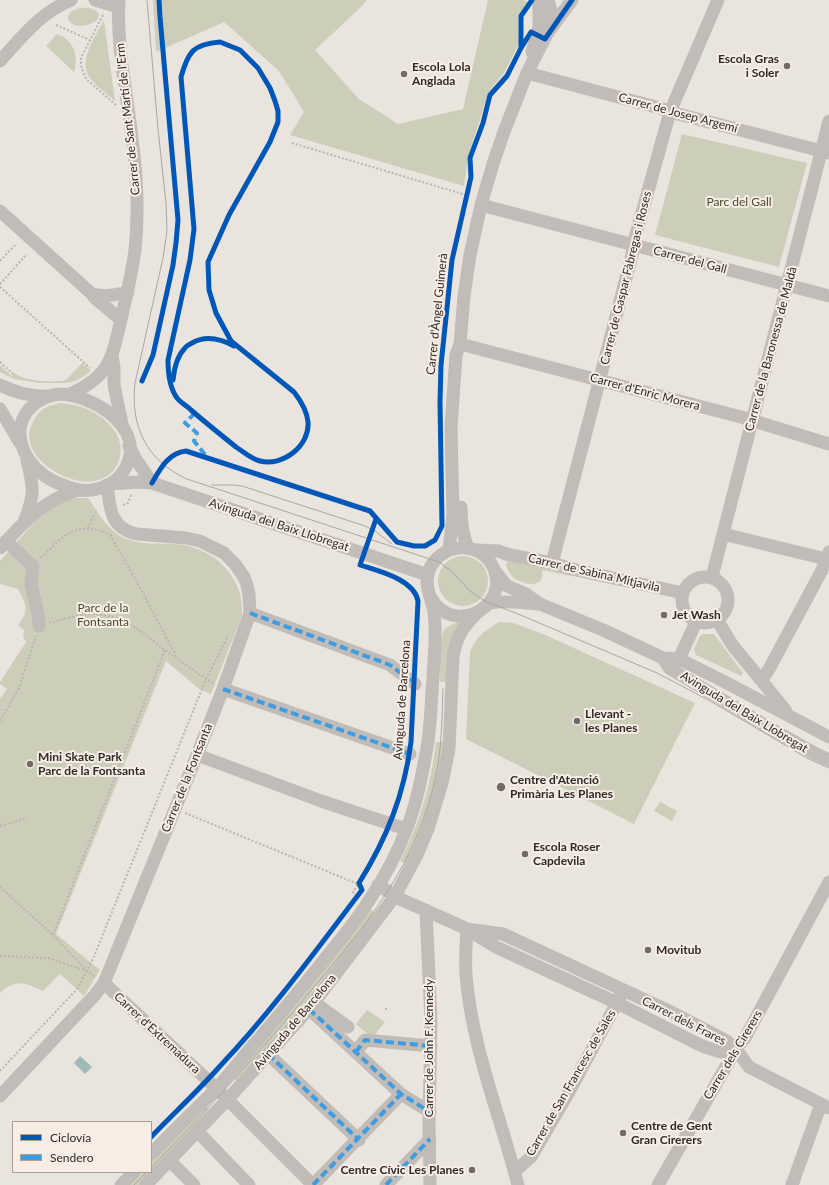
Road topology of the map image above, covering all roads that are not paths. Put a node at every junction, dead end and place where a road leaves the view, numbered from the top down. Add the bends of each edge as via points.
1 (71, 0) edge
2 (95, 0) edge
3 (539, 0) edge
4 (548, 0) edge
5 (718, 0) edge
6 (567, 1) edge
7 (118, 4) edge
8 (547, 34) junction
9 (0, 61) edge
10 (527, 73) junction
11 (670, 112) junction
12 (829, 121) edge
13 (825, 152) edge
14 (481, 206) junction
15 (0, 211) edge
16 (634, 245) junction
17 (788, 285) junction
18 (128, 292) junction
19 (92, 294) junction
20 (829, 296) edge
21 (121, 320) junction
22 (460, 344) junction
23 (112, 355) junction
24 (600, 380) junction
25 (0, 385) edge
26 (68, 395) junction
27 (52, 396) junction
28 (0, 409) edge
29 (753, 420) junction
30 (123, 427) junction
31 (829, 444) edge
32 (129, 446) junction
33 (24, 452) junction
34 (152, 483) junction
35 (109, 484) junction
36 (84, 490) junction
37 (110, 508) junction
38 (24, 522) junction
39 (723, 534) junction
40 (3, 545) edge
41 (471, 549) junction
42 (449, 550) junction
43 (506, 554) junction
44 (828, 555) edge
45 (552, 563) junction
46 (493, 568) junction
47 (428, 575) junction
48 (712, 577) junction
49 (683, 593) junction
50 (429, 594) junction
51 (490, 603) junction
52 (540, 604) junction
53 (476, 613) junction
54 (250, 614) junction
55 (462, 616) junction
56 (717, 620) junction
57 (696, 622) junction
58 (39, 626) road end
59 (435, 649) junction
60 (663, 658) junction
61 (678, 659) junction
62 (761, 680) junction
63 (414, 684) dead end
64 (223, 688) junction
65 (789, 716) junction
66 (829, 737) edge
67 (410, 754) dead end
68 (197, 755) junction
69 (829, 760) edge
70 (406, 829) junction
71 (829, 882) edge
72 (378, 885) junction
73 (395, 896) junction
74 (426, 910) junction
75 (467, 929) junction
76 (104, 983) junction
77 (623, 990) junction
78 (617, 1003) junction
79 (312, 1006) junction
80 (348, 1027) dead end
81 (431, 1046) junction
82 (736, 1049) junction
83 (356, 1052) junction
84 (268, 1054) junction
85 (216, 1088) junction
86 (402, 1094) junction
87 (0, 1096) edge
88 (228, 1099) junction
89 (825, 1106) edge
90 (430, 1112) junction
91 (197, 1131) junction
92 (430, 1139) junction
93 (359, 1140) junction
94 (152, 1153) edge
95 (169, 1160) junction
96 (133, 1173) edge
97 (516, 1179) edge
98 (121, 1185) edge
99 (146, 1185) edge
100 (194, 1185) edge
101 (249, 1185) edge
102 (313, 1185) edge
103 (386, 1185) edge
104 (430, 1185) edge
105 (658, 1185) edge
106 (792, 1185) edge

1 - 9 street via 40,18
2 - 7 street
3 - 10 street, Carrer d'Àngel Guimerà via 539,27
4 - 8 street via 552,14
5 - 11 street, Carrer de Gaspar Fàbregas i Roses
6 - 8 street, Carrer d'Àngel Guimerà
7 - 18 street, Carrer de Sant Martí de l'Erm via 136,173 135,242
8 - 10 street, Carrer d'Àngel Guimerà
10 - 11 street, Carrer de Josep Argemí
10 - 14 street, Carrer d'Àngel Guimerà via 505,129
11 - 13 street, Carrer de Josep Argemí
11 - 16 street, Carrer de Gaspar Fàbregas i Roses
12 - 13 street, Carrer de la Baronessa de Maldà
13 - 17 street, Carrer de la Baronessa de Maldà
14 - 16 street, Carrer del Gall
14 - 22 street, Carrer d'Àngel Guimerà via 470,255
15 - 19 street
16 - 17 street, Carrer del Gall
16 - 24 street, Carrer de Gaspar Fàbregas i Roses
17 - 20 street, Carrer del Gall
17 - 29 street, Carrer de la Baronessa de Maldà
18 - 19 street via 110,296
18 - 21 street, Carrer de Sant Martí de l'Erm
19 - 21 street
21 - 23 street, Carrer de Sant Martí de l'Erm
22 - 24 street, Carrer d'Enric Morera
22 - 41 street, Carrer d'Àngel Guimerà via 461,524 463,536
22 - 42 street, Carrer d'Àngel Guimerà via 456,355 452,406 453,515
23 - 26 street, Carrer de Sant Martí de l'Erm via 98,377
23 - 30 street, Carrer de Sant Martí de l'Erm via 114,385
24 - 29 street, Carrer d'Enric Morera
24 - 45 street, Carrer de Gaspar Fàbregas i Roses
25 - 27 street via 22,394
26 - 27 street
26 - 30 street via 97,404 115,417
27 - 33 street via 40,399 25,414 20,435
28 - 33 street
29 - 31 street, Carrer d'Enric Morera
29 - 39 street, Carrer de la Baronessa de Maldà
30 - 32 street
32 - 34 street
32 - 35 street via 130,456 126,467 120,476
33 - 36 street via 32,465 49,479 58,484
33 - 38 street via 33,489
34 - 35 street, Avinguda del Baix Llobregat
34 - 47 street, Avinguda del Baix Llobregat
35 - 36 street via 101,488
35 - 37 street, Carrer de la Fontsanta
36 - 37 street, Carrer de la Fontsanta
36 - 38 street via 53,500
37 - 54 street, Carrer de la Fontsanta via 115,521 129,532 200,541 224,553 246,581
38 - 40 street
39 - 44 street
39 - 48 street, Carrer de la Baronessa de Maldà
40 - 58 street via 33,566 31,584
41 - 42 street via 460,547
41 - 43 street, Carrer de Sabina Mitjavila
41 - 46 street via 482,554
42 - 47 street via 430,567
43 - 45 street, Carrer de Sabina Mitjavila
43 - 46 street via 496,560
44 - 62 street
45 - 49 street, Carrer de Sabina Mitjavila
46 - 51 street via 497,579 495,595
46 - 52 street, Avinguda del Baix Llobregat via 508,586
47 - 50 street
48 - 49 street via 694,580
48 - 56 street via 725,587 729,599 724,614
49 - 57 street via 682,605
50 - 55 street via 436,606 448,614
50 - 59 street via 434,612
51 - 52 street, Avinguda del Baix Llobregat via 513,601
51 - 53 street
52 - 60 street, Avinguda del Baix Llobregat
53 - 55 street
53 - 73 street, Avinguda de Barcelona via 460,633 455,644 449,749 436,805 417,855
54 - 63 street via 390,665
54 - 64 street, Carrer de la Fontsanta
55 - 59 street via 454,617 443,625
56 - 57 street via 703,624
56 - 62 street via 733,646
57 - 61 street
59 - 70 street, Avinguda de Barcelona via 428,741 419,793
60 - 61 street, Avinguda del Baix Llobregat
60 - 69 street, Avinguda del Baix Llobregat via 669,668
61 - 65 street, Avinguda del Baix Llobregat
62 - 65 street
64 - 67 street
64 - 68 street, Carrer de la Fontsanta
65 - 66 street, Avinguda del Baix Llobregat
68 - 70 street
68 - 76 street, Carrer de la Fontsanta
70 - 72 street, Avinguda de Barcelona
71 - 82 street, Carrer dels Cirerers via 745,1038
72 - 73 street, Carrer dels Frares
72 - 85 street, Avinguda de Barcelona via 368,903 280,1015
73 - 74 street, Carrer dels Frares
73 - 79 street, Avinguda de Barcelona
74 - 75 street, Carrer dels Frares
74 - 81 street, Carrer de John F. Kennedy
75 - 77 street, Carrer dels Frares via 503,934
75 - 78 street, Carrer dels Frares via 496,947
75 - 97 street via 466,974 473,1023 490,1093
76 - 85 street, Carrer d'Extremadura
76 - 87 street, Carrer de la Fontsanta
77 - 78 street, Carrer de San Francesc de Sales
77 - 82 street, Carrer dels Frares via 720,1037
78 - 82 street, Carrer dels Frares via 702,1046 721,1052
78 - 97 street, Carrer de San Francesc de Sales via 569,1092
79 - 80 street
79 - 83 street
79 - 84 street, Avinguda de Barcelona
81 - 83 street via 365,1040
81 - 90 street, Carrer de John F. Kennedy
82 - 89 street via 749,1067
82 - 105 street, Carrer dels Cirerers
83 - 86 street
84 - 88 street, Avinguda de Barcelona
84 - 93 street
85 - 88 street, Carrer d'Extremadura
85 - 94 street, Avinguda de Barcelona
86 - 90 street
86 - 93 street
88 - 91 street, Avinguda de Barcelona
88 - 102 street, Carrer d'Extremadura
89 - 106 street
90 - 92 street, Carrer de John F. Kennedy
91 - 95 street, Avinguda de Barcelona
91 - 101 street
92 - 103 street
92 - 104 street, Carrer de John F. Kennedy
93 - 102 street
95 - 99 street, Avinguda de Barcelona
95 - 100 street
96 - 98 street

